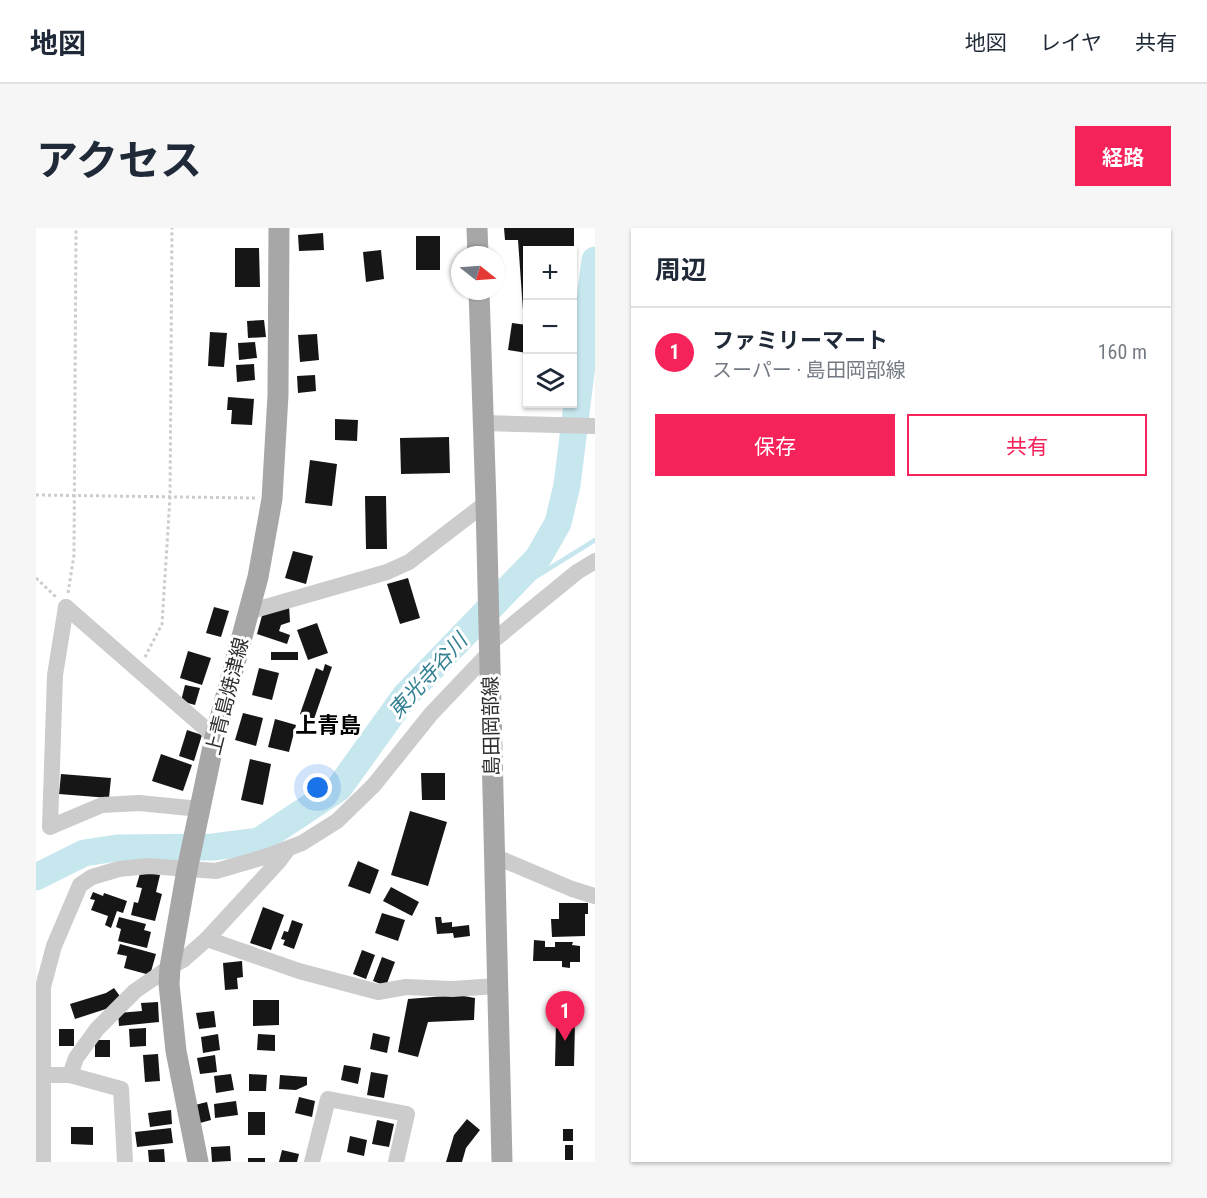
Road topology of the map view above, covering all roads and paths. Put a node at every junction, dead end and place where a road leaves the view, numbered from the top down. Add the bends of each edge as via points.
1 (76, 228) edge
2 (172, 228) edge
3 (279, 228) edge
4 (477, 228) edge
5 (478, 246) edge
6 (479, 300) edge
7 (483, 423) junction
8 (595, 426) edge
9 (36, 495) edge
10 (74, 495) junction
11 (170, 496) junction
12 (272, 499) junction
13 (486, 503) junction
14 (595, 561) edge
15 (36, 578) edge
16 (66, 607) junction
17 (248, 612) junction
18 (489, 649) junction
19 (138, 671) junction
20 (215, 737) junction
21 (199, 812) junction
22 (288, 848) junction
23 (494, 856) junction
24 (187, 870) junction
25 (595, 896) edge
26 (207, 939) junction
27 (170, 967) junction
28 (497, 986) junction
29 (43, 1075) junction
30 (70, 1075) junction
31 (43, 1162) edge
32 (125, 1162) edge
33 (198, 1162) edge
34 (312, 1162) edge
35 (396, 1162) edge
36 (502, 1162) edge

1 - 10 path
2 - 11 path
3 - 12 main road, 上青島焼津線 via 278,395
4 - 5 main road
6 - 7 main road, 島田岡部線
7 - 8 street
7 - 13 main road, 島田岡部線
9 - 10 path
10 - 11 path
10 - 16 path via 74,555
11 - 12 path
11 - 19 path via 162,624
12 - 17 main road, 上青島焼津線
13 - 17 street via 409,562 387,572
13 - 18 main road, 島田岡部線
14 - 18 street via 577,572
15 - 16 path
16 - 19 street
16 - 21 street via 55,675 50,827 102,806 139,803
17 - 20 main road, 上青島焼津線
18 - 22 street via 337,821
18 - 23 main road, 島田岡部線
19 - 20 street
20 - 21 main road, 上青島焼津線
21 - 24 main road, 上青島焼津線
22 - 24 street via 216,871
22 - 26 street
23 - 25 street
23 - 28 main road, 島田岡部線
24 - 27 main road, 上青島焼津線
24 - 29 street via 149,866 119,869 80,885 54,946 44,987
26 - 27 street
26 - 28 street via 299,971 378,992 406,987
27 - 30 street via 135,991 97,1029 76,1058
27 - 33 main road, 上青島焼津線 via 176,1052
28 - 36 main road, 島田岡部線
29 - 30 street
29 - 31 street
30 - 32 street via 121,1089
34 - 35 street via 328,1099 407,1114

